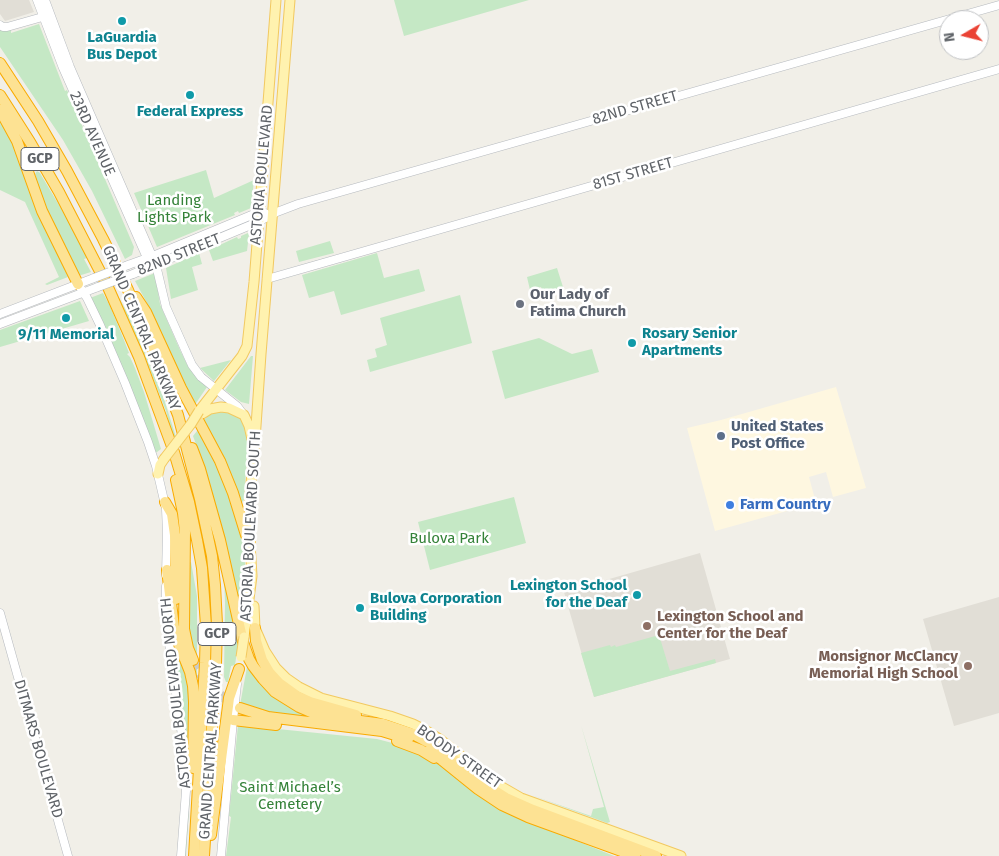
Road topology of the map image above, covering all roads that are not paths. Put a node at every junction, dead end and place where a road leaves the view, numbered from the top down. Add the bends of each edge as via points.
1 (37, 0) edge
2 (45, 0) edge
3 (276, 0) edge
4 (290, 0) edge
5 (999, 5) edge
6 (47, 16) junction
7 (3, 26) edge
8 (0, 63) edge
9 (999, 69) edge
10 (0, 95) edge
11 (0, 110) edge
12 (259, 212) junction
13 (275, 213) junction
14 (129, 220) junction
15 (258, 222) junction
16 (150, 257) junction
17 (137, 262) junction
18 (154, 266) junction
19 (119, 271) junction
20 (267, 279) junction
21 (81, 289) junction
22 (0, 314) edge
23 (0, 324) edge
24 (262, 345) joint
25 (216, 390) junction
26 (200, 413) junction
27 (244, 414) junction
28 (178, 415) junction
29 (254, 449) junction
30 (174, 452) junction
31 (158, 474) junction
32 (165, 502) junction
33 (250, 540) junction
34 (167, 570) junction
35 (252, 576) junction
36 (0, 613) edge
37 (255, 628) junction
38 (188, 648) junction
39 (193, 660) tunnel mouth
40 (239, 669) junction
41 (240, 708) tunnel mouth
42 (233, 720) junction
43 (383, 724) junction
44 (460, 775) junction
45 (593, 841) junction
46 (68, 856) edge
47 (181, 856) edge
48 (193, 856) edge
49 (204, 856) edge
50 (208, 856) edge
51 (221, 856) edge
52 (623, 856) edge
53 (635, 856) edge
54 (656, 856) edge
55 (681, 856) edge

1 - 6 street, 23RD AVENUE
2 - 6 street, 23RD AVENUE
3 - 12 main road, ASTORIA BOULEVARD
4 - 13 main road, ASTORIA BOULEVARD
5 - 13 street, 82ND STREET
6 - 7 street
6 - 14 street, 23RD AVENUE via 63,68
6 - 16 street, 23RD AVENUE
8 - 19 highway, GRAND CENTRAL PARKWAY / GCP via 67,171
9 - 20 street, 81ST STREET
10 - 30 highway, GRAND CENTRAL PARKWAY / GCP via 49,174 101,273 139,357
11 - 21 highway via 17,141 42,211
12 - 13 street, 82ND STREET
12 - 15 main road, ASTORIA BOULEVARD
12 - 16 street, 82ND STREET
13 - 15 street, 82ND STREET
13 - 20 main road, ASTORIA BOULEVARD
14 - 16 street, 23RD AVENUE
14 - 17 street via 137,244
15 - 18 street, 82ND STREET
15 - 25 main road, ASTORIA BOULEVARD via 246,350
16 - 17 street, 82ND STREET
16 - 18 street, 23RD AVENUE
17 - 21 street, 82ND STREET, bridge via 94,278
18 - 21 street, 82ND STREET, bridge via 98,287
18 - 25 street, GRAND CENTRAL PARKWAY via 166,307 187,354 197,372
19 - 28 highway, GRAND CENTRAL PARKWAY / GCP
19 - 33 highway via 146,312 216,452
20 - 24 main road, ASTORIA BOULEVARD
21 - 22 street
21 - 23 street
21 - 31 street via 126,383
24 - 29 main road, ASTORIA BOULEVARD SOUTH
25 - 26 main road
25 - 27 street, GRAND CENTRAL PARKWAY
26 - 27 main road via 221,407
26 - 31 main road, bridge via 160,465
27 - 29 main road
28 - 43 highway via 200,469 240,634 253,666 276,692 299,707 321,715
28 - 49 highway, GRAND CENTRAL PARKWAY / GCP via 205,518 216,604 217,653
29 - 33 main road, ASTORIA BOULEVARD SOUTH
30 - 38 highway via 185,532 184,624
30 - 48 highway, GRAND CENTRAL PARKWAY / GCP via 197,540 205,606 206,663
31 - 32 street, ASTORIA BOULEVARD NORTH
32 - 34 street, ASTORIA BOULEVARD NORTH
32 - 38 highway via 172,514 175,535 177,612
33 - 35 main road, ASTORIA BOULEVARD SOUTH
34 - 47 street, ASTORIA BOULEVARD NORTH via 166,622 185,764
34 - 48 highway via 172,622 194,692 190,826
35 - 37 main road, BOODY STREET
35 - 40 main road, ASTORIA BOULEVARD SOUTH, bridge
36 - 46 street, DITMARS BOULEVARD
37 - 43 highway via 265,666 285,688 316,705
37 - 55 main road, BOODY STREET via 272,663 304,690 321,698 413,724 433,735 512,794
38 - 39 highway
40 - 42 street, ASTORIA BOULEVARD SOUTH
40 - 50 highway via 229,698
41 - 44 highway via 268,717 400,736 430,751
42 - 44 highway via 386,738 421,750
42 - 51 street, ASTORIA BOULEVARD SOUTH
43 - 54 highway via 428,742 490,788 515,802
44 - 45 highway via 511,810
45 - 52 highway
45 - 53 highway

